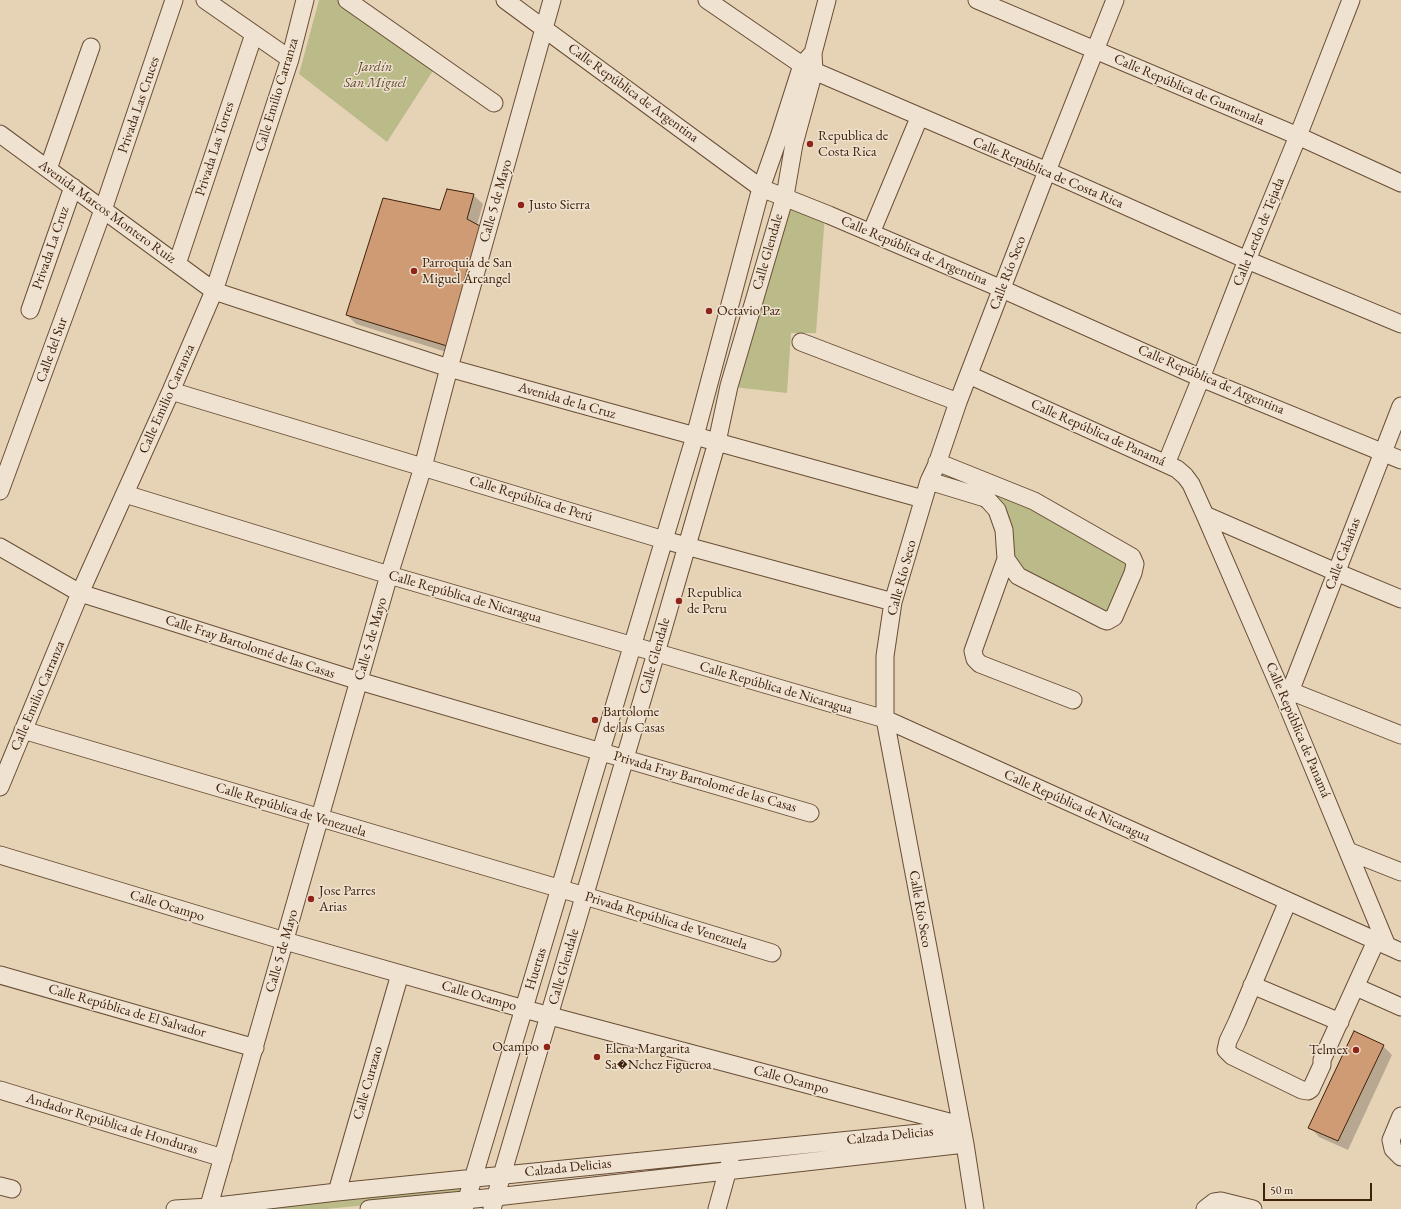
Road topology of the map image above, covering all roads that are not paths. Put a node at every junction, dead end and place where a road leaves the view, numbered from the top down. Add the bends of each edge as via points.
1 (174, 0) edge
2 (204, 0) edge
3 (305, 0) edge
4 (347, 0) edge
5 (505, 0) edge
6 (552, 0) edge
7 (707, 0) edge
8 (827, 0) edge
9 (977, 0) edge
10 (1115, 0) edge
11 (1351, 0) edge
12 (545, 28) junction
13 (254, 34) junction
14 (91, 47) dead end
15 (1095, 50) junction
16 (290, 59) junction
17 (810, 63) junction
18 (494, 103) dead end
19 (919, 118) junction
20 (0, 134) edge
21 (1298, 136) junction
22 (48, 169) junction
23 (1047, 172) junction
24 (1401, 183) edge
25 (72, 187) junction
26 (761, 188) junction
27 (785, 196) junction
28 (103, 210) junction
29 (871, 233) junction
30 (1247, 260) junction
31 (177, 264) junction
32 (1002, 289) junction
33 (214, 291) junction
34 (30, 310) dead end
35 (1401, 324) edge
36 (801, 342) dead end
37 (448, 368) junction
38 (969, 375) junction
39 (1202, 378) junction
40 (171, 390) junction
41 (958, 402) junction
42 (1401, 406) edge
43 (695, 436) junction
44 (717, 442) junction
45 (1383, 452) junction
46 (1401, 460) edge
47 (937, 462) junction
48 (1166, 464) junction
49 (423, 467) junction
50 (929, 481) junction
51 (0, 491) edge
52 (991, 493) junction
53 (125, 494) junction
54 (923, 499) junction
55 (1205, 515) junction
56 (664, 540) junction
57 (687, 546) junction
58 (0, 547) edge
59 (1006, 559) junction
60 (1336, 572) junction
61 (390, 575) junction
62 (80, 593) junction
63 (1401, 598) edge
64 (893, 602) junction
65 (632, 646) junction
66 (656, 653) junction
67 (359, 682) junction
68 (1286, 693) junction
69 (1073, 700) dead end
70 (885, 719) junction
71 (23, 730) junction
72 (1401, 735) edge
73 (600, 752) junction
74 (625, 759) junction
75 (0, 787) edge
76 (810, 812) dead end
77 (320, 819) junction
78 (1348, 851) junction
79 (0, 855) edge
80 (1401, 872) edge
81 (560, 889) junction
82 (585, 896) junction
83 (1288, 901) junction
84 (285, 941) junction
85 (1388, 946) edge
86 (772, 953) dead end
87 (400, 974) junction
88 (0, 975) edge
89 (1252, 985) junction
90 (1356, 987) junction
91 (1401, 1007) edge
92 (524, 1009) junction
93 (550, 1016) junction
94 (1340, 1022) junction
95 (255, 1048) junction
96 (0, 1090) edge
97 (1401, 1116) edge
98 (962, 1133) junction
99 (732, 1152) junction
100 (1401, 1157) edge
101 (223, 1158) junction
102 (728, 1171) junction
103 (503, 1175) junction
104 (473, 1178) junction
105 (337, 1192) junction
106 (494, 1203) edge
107 (465, 1204) edge
108 (209, 1208) edge
109 (175, 1209) edge
110 (369, 1209) edge
111 (717, 1209) edge
112 (975, 1209) edge
113 (1205, 1209) edge
114 (1253, 1209) edge

1 - 28 street, Privada Las Cruces
2 - 13 street
3 - 16 street, Calle Emilio Carranza
4 - 18 street
5 - 12 street, Calle República de Argentina
6 - 12 street, Calle 5 de Mayo
7 - 17 street, Calle República de Costa Rica
8 - 17 street, Calle Glendale
9 - 15 street, Calle República de Guatemala
10 - 15 street, Calle Río Seco
11 - 21 street, Calle Lerdo de Tejada
12 - 26 street, Calle República de Argentina
12 - 37 street, Calle 5 de Mayo
13 - 16 street
13 - 31 street, Privada Las Torres
14 - 22 street
15 - 21 street, Calle República de Guatemala
15 - 23 street, Calle Río Seco
16 - 33 street, Calle Emilio Carranza
17 - 19 street, Calle República de Costa Rica
17 - 26 street, Calle Glendale
17 - 27 street, Calle Glendale
19 - 23 street, Calle República de Costa Rica
19 - 29 street
20 - 22 street, Avenida Marcos Montero Ruiz
21 - 24 street, Calle República de Guatemala
21 - 30 street, Calle Lerdo de Tejada
22 - 25 street, Avenida Marcos Montero Ruiz
23 - 30 street, Calle República de Costa Rica
23 - 32 street, Calle Río Seco
25 - 28 street, Avenida Marcos Montero Ruiz
25 - 34 street, Privada La Cruz
26 - 27 street, Calle República de Argentina
26 - 43 street, Calle Glendale
27 - 29 street, Calle República de Argentina
27 - 44 street, Calle Glendale via 729,386
28 - 31 street, Avenida Marcos Montero Ruiz
28 - 51 street, Calle del Sur
29 - 32 street, Calle República de Argentina
30 - 35 street, Calle República de Costa Rica
30 - 39 street, Calle Lerdo de Tejada
31 - 33 street, Avenida Marcos Montero Ruiz
32 - 38 street, Calle Río Seco
32 - 39 street, Calle República de Argentina
33 - 37 street, Avenida de la Cruz
33 - 40 street, Calle Emilio Carranza
36 - 41 street
37 - 43 street, Avenida de la Cruz
37 - 49 street, Calle 5 de Mayo
38 - 41 street, Calle Río Seco
38 - 48 street, Calle República de Panamá
39 - 45 street, Calle República de Argentina
39 - 48 street, Calle Lerdo de Tejada
40 - 49 street, Calle República de Perú
40 - 53 street, Calle Emilio Carranza
41 - 47 street, Calle Río Seco
42 - 45 street, Calle Cabañas
43 - 44 street, Avenida de la Cruz
43 - 56 street, Calle Glendale
44 - 54 street, Avenida de la Cruz
44 - 57 street, Calle Glendale
45 - 46 street, Calle República de Argentina
45 - 60 street, Calle Cabañas
47 - 50 street, Calle Río Seco
47 - 52 street
48 - 55 street, Calle República de Panamá via 1177,469 1191,484
49 - 56 street, Calle República de Perú
49 - 61 street, Calle 5 de Mayo
50 - 52 street via 984,498
50 - 54 street, Calle Río Seco
52 - 59 street via 1004,530
52 - 59 street via 1034,501 1132,557 1135,564 1114,617 1107,621 1018,576
53 - 61 street, Calle República de Nicaragua
53 - 62 street, Calle Emilio Carranza
54 - 64 street, Calle Río Seco
55 - 60 street
55 - 68 street, Calle República de Panamá
56 - 57 street, Calle República de Perú
56 - 65 street, Calle Glendale
57 - 64 street, Calle República de Perú
57 - 66 street, Calle Glendale
58 - 62 street, Calle Fray Bartolomé de las Casas
59 - 69 street via 974,651 975,659 980,664
60 - 63 street
60 - 68 street, Calle Cabañas
61 - 65 street, Calle República de Nicaragua
61 - 67 street, Calle 5 de Mayo
62 - 67 street, Calle Fray Bartolomé de las Casas
62 - 71 street, Calle Emilio Carranza
64 - 70 street, Calle Río Seco via 885,656
65 - 66 street, Calle República de Nicaragua
65 - 73 street, Calle Glendale
66 - 70 street, Calle República de Nicaragua
66 - 74 street, Calle Glendale
67 - 73 street, Calle Fray Bartolomé de las Casas
67 - 77 street, Calle 5 de Mayo
68 - 72 street
68 - 78 street, Calle República de Panamá
70 - 83 street, Calle República de Nicaragua
70 - 98 street, Calle Río Seco
71 - 75 street, Calle Emilio Carranza
71 - 77 street, Calle República de Venezuela
73 - 74 street, Privada Fray Bartolomé de las Casas
73 - 81 street, Huertas
74 - 76 street, Privada Fray Bartolomé de las Casas
74 - 82 street, Calle Glendale
77 - 81 street, Calle República de Venezuela
77 - 84 street, Calle 5 de Mayo
78 - 80 street
78 - 85 street, Calle República de Panamá
79 - 84 street, Calle Ocampo
81 - 82 street, Privada República de Venezuela
81 - 92 street, Huertas
82 - 86 street, Privada República de Venezuela
82 - 93 street, Calle Glendale
83 - 85 street, Calle República de Nicaragua
83 - 89 street
84 - 87 street, Calle Ocampo
84 - 95 street, Calle 5 de Mayo
85 - 90 street
87 - 92 street, Calle Ocampo
87 - 105 street, Calle Curazao
88 - 95 street, Calle República de El Salvador
89 - 94 street
89 - 94 street via 1226,1050 1232,1056 1302,1090 1311,1089
90 - 91 street
90 - 94 street
92 - 93 street, Calle Ocampo
92 - 104 street, Huertas
93 - 98 street, Calle Ocampo
93 - 103 street, Calle Glendale
95 - 101 street, Calle 5 de Mayo
96 - 101 street, Andador República de Honduras
97 - 100 street via 1391,1140 1393,1149
98 - 99 street, Calzada Delicias
98 - 102 street, Calzada Delicias
98 - 112 street, Calle Río Seco
99 - 102 street
99 - 103 street, Calzada Delicias
101 - 108 street, Calle 5 de Mayo
102 - 106 street, Calzada Delicias
102 - 111 street
103 - 104 street, Calzada Delicias
103 - 106 street, Calle Glendale
104 - 105 street, Calzada Delicias
104 - 107 street, Huertas
105 - 108 street, Calzada Delicias
106 - 107 street, Calzada Delicias
107 - 110 street, Calzada Delicias
108 - 109 street, Calzada Delicias
113 - 114 street via 1214,1202 1222,1201

